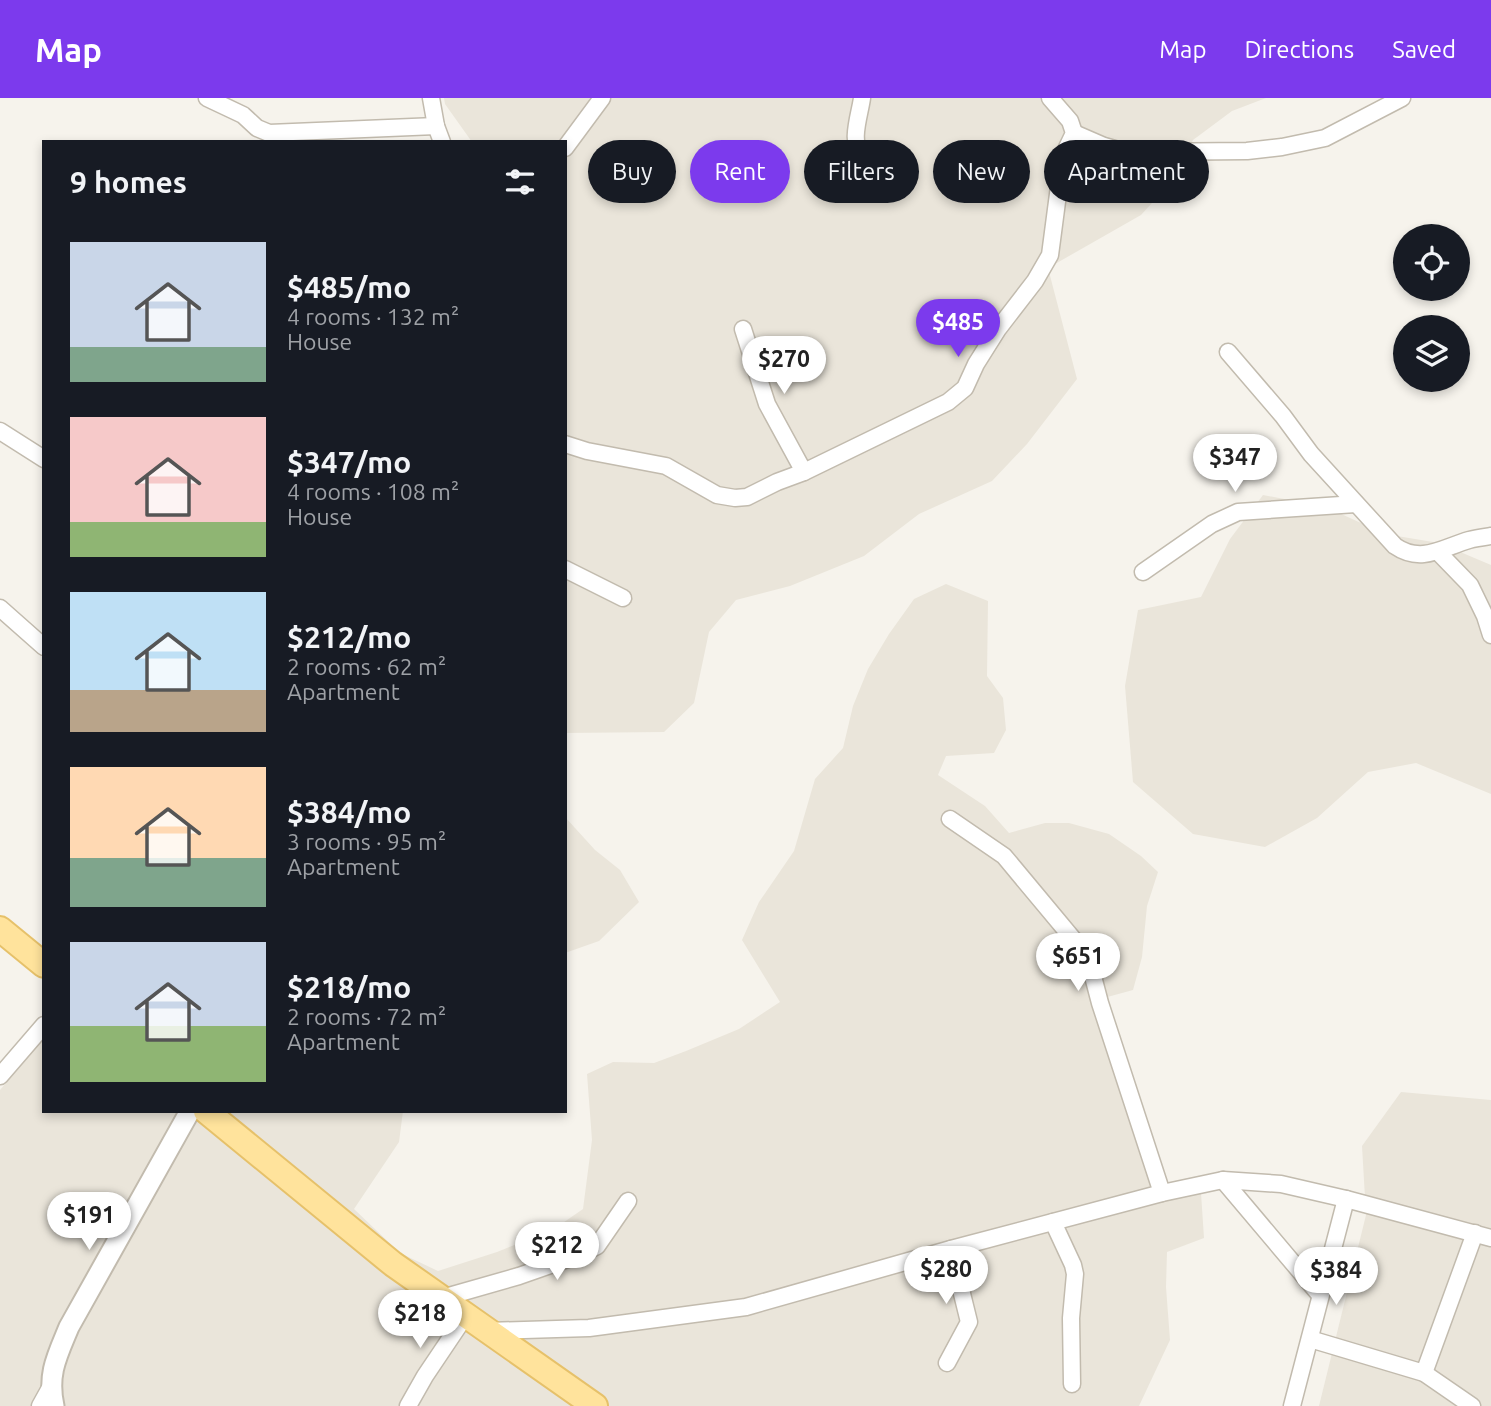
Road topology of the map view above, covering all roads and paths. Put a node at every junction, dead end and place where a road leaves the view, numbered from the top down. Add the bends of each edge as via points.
1 (207, 98) edge
2 (431, 98) edge
3 (602, 98) edge
4 (862, 98) edge
5 (1050, 98) edge
6 (1402, 98) edge
7 (436, 126) junction
8 (1074, 133) junction
9 (441, 140) edge
10 (855, 140) edge
11 (567, 146) edge
12 (743, 329) dead end
13 (1228, 352) dead end
14 (0, 431) edge
15 (567, 445) edge
16 (41, 460) edge
17 (804, 472) junction
18 (1356, 504) junction
19 (1491, 536) edge
20 (1437, 552) junction
21 (567, 570) edge
22 (1143, 572) dead end
23 (623, 598) dead end
24 (0, 608) edge
25 (1491, 635) edge
26 (42, 645) edge
27 (950, 819) dead end
28 (0, 929) edge
29 (42, 963) edge
30 (42, 1027) edge
31 (0, 1076) edge
32 (189, 1113) edge
33 (216, 1114) edge
34 (1223, 1180) junction
35 (1162, 1193) junction
36 (1346, 1199) junction
37 (628, 1201) dead end
38 (1053, 1222) junction
39 (1483, 1236) edge
40 (951, 1249) junction
41 (1320, 1295) junction
42 (442, 1298) junction
43 (466, 1315) junction
44 (486, 1331) junction
45 (1310, 1339) junction
46 (947, 1363) dead end
47 (1424, 1373) junction
48 (1072, 1384) dead end
49 (52, 1397) edge
50 (40, 1406) edge
51 (408, 1406) edge
52 (595, 1406) edge
53 (1292, 1406) edge
54 (1472, 1406) edge

1 - 7 street via 269,133
2 - 7 street
3 - 11 street
4 - 10 street
5 - 8 street
6 - 8 street via 1325,138 1270,149 1138,152 1104,146
7 - 9 street
8 - 17 street via 1063,156 1050,255 998,329 965,388 948,402
12 - 17 street via 767,404
13 - 18 street
14 - 16 street
15 - 17 street via 666,466 717,495 735,498
18 - 20 street via 1405,553
18 - 22 street via 1238,512 1212,524
19 - 20 street
20 - 25 street via 1471,585
21 - 23 street
24 - 26 street
27 - 35 street via 1004,856 1084,952
28 - 29 main road
30 - 31 street
32 - 49 street via 69,1326 54,1362
33 - 42 main road via 393,1264
34 - 35 street
34 - 36 street via 1281,1184
34 - 41 street
35 - 38 street
36 - 39 street
36 - 41 street
37 - 42 street via 597,1245 579,1255
38 - 40 street
38 - 48 street via 1075,1274
39 - 47 street
40 - 44 street via 746,1307 589,1328
40 - 46 street via 969,1322
41 - 45 street
42 - 43 main road
43 - 44 main road
43 - 51 street
44 - 52 main road
45 - 47 street
45 - 53 street
47 - 54 street
49 - 50 street

